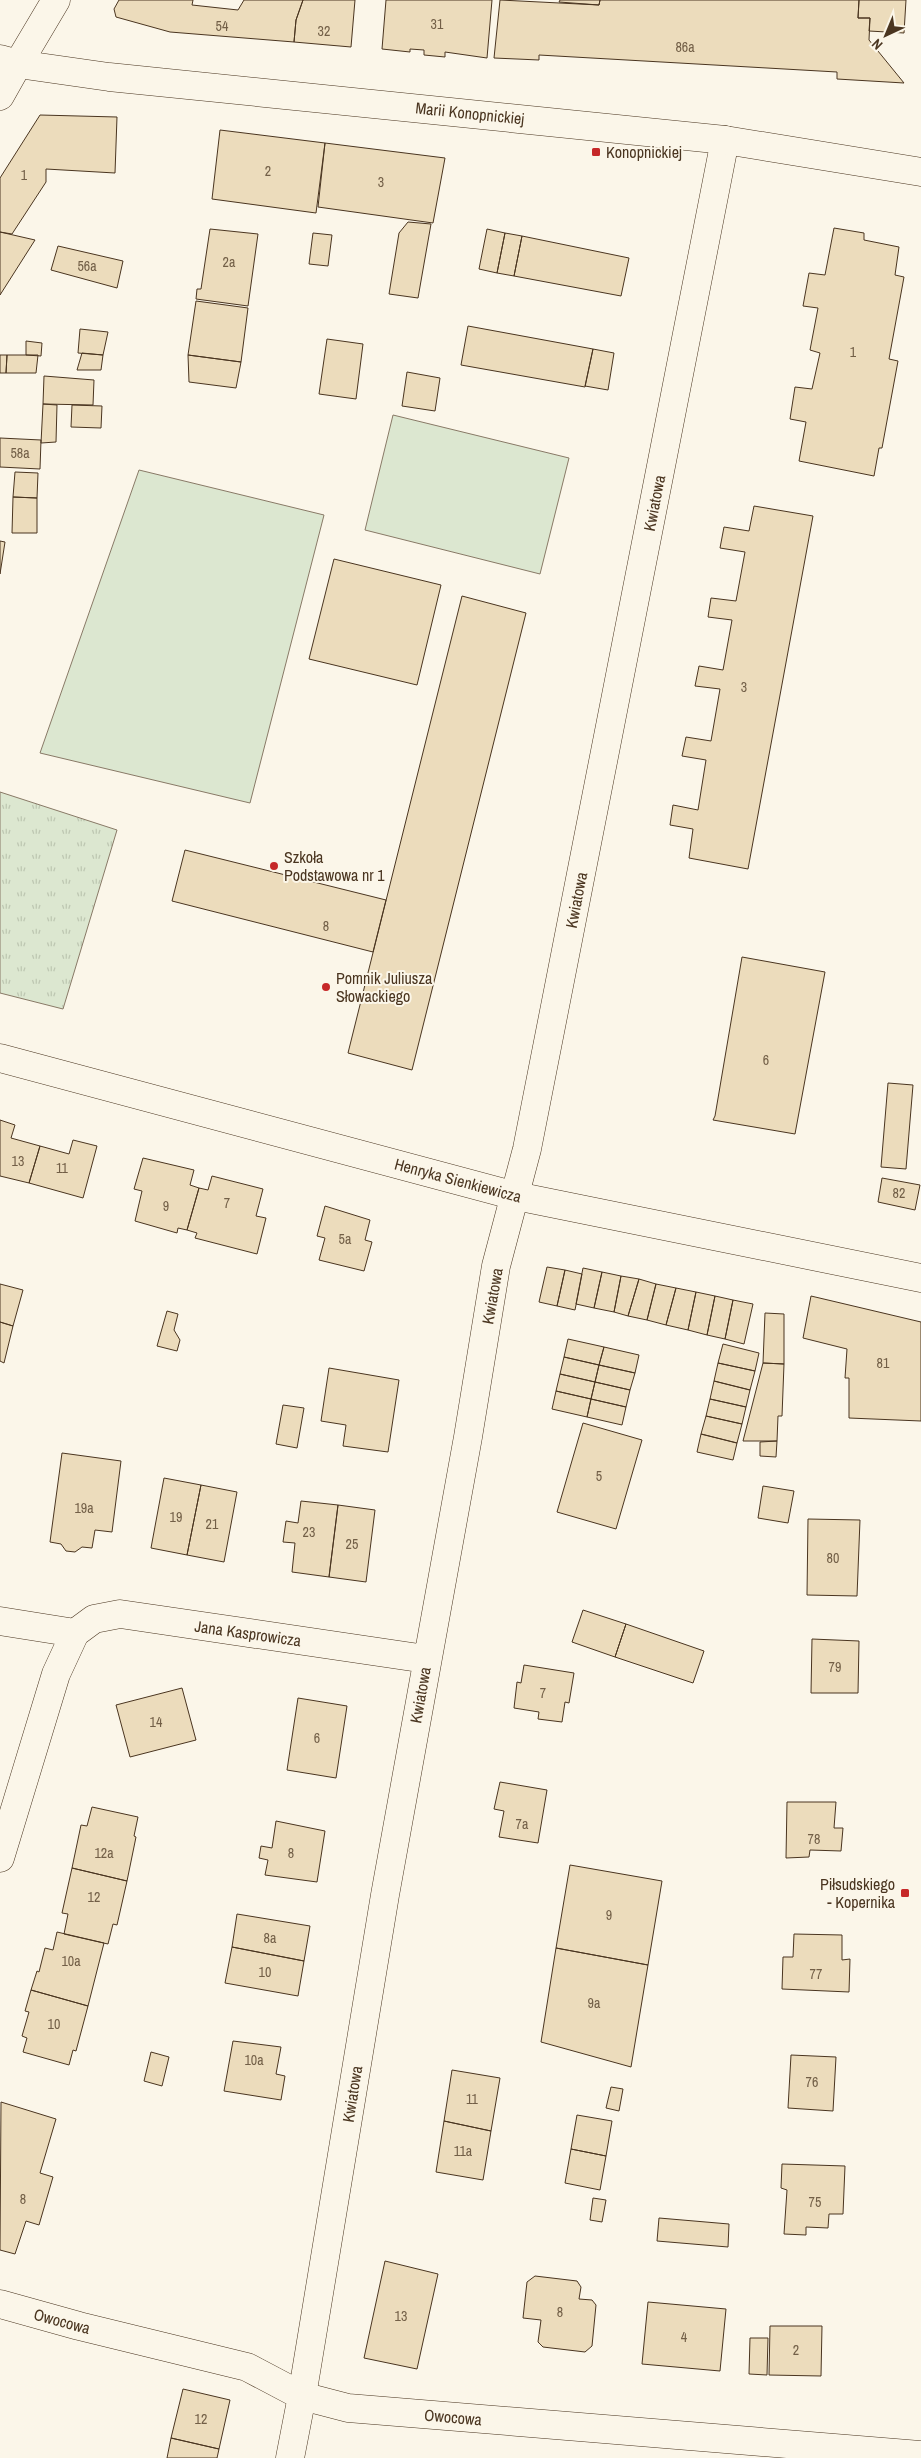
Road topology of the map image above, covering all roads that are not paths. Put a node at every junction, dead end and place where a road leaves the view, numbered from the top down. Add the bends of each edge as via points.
1 (56, 0) edge
2 (9, 61) edge
3 (0, 96) edge
4 (726, 140) junction
5 (921, 172) edge
6 (0, 1058) edge
7 (516, 1196) junction
8 (921, 1278) edge
9 (0, 1621) edge
10 (75, 1633) junction
11 (426, 1660) junction
12 (0, 1858) edge
13 (0, 2304) edge
14 (302, 2396) junction
15 (773, 2451) edge
16 (921, 2455) edge
17 (290, 2458) edge

1 - 2 street
2 - 3 street
2 - 4 street, Marii Konopnickiej via 109,77
4 - 5 street, Marii Konopnickiej
4 - 7 street, Kwiatowa
6 - 7 street, Henryka Sienkiewicza
7 - 8 street, Henryka Sienkiewicza
7 - 11 street, Kwiatowa via 496,1266
9 - 10 street
10 - 11 street, Jana Kasprowicza via 94,1619 120,1614
10 - 12 street via 56,1674
11 - 14 street, Kwiatowa
13 - 14 street, Owocowa via 247,2367
14 - 15 street, Owocowa via 348,2408
14 - 17 street, Kwiatowa
15 - 16 street, Owocowa

